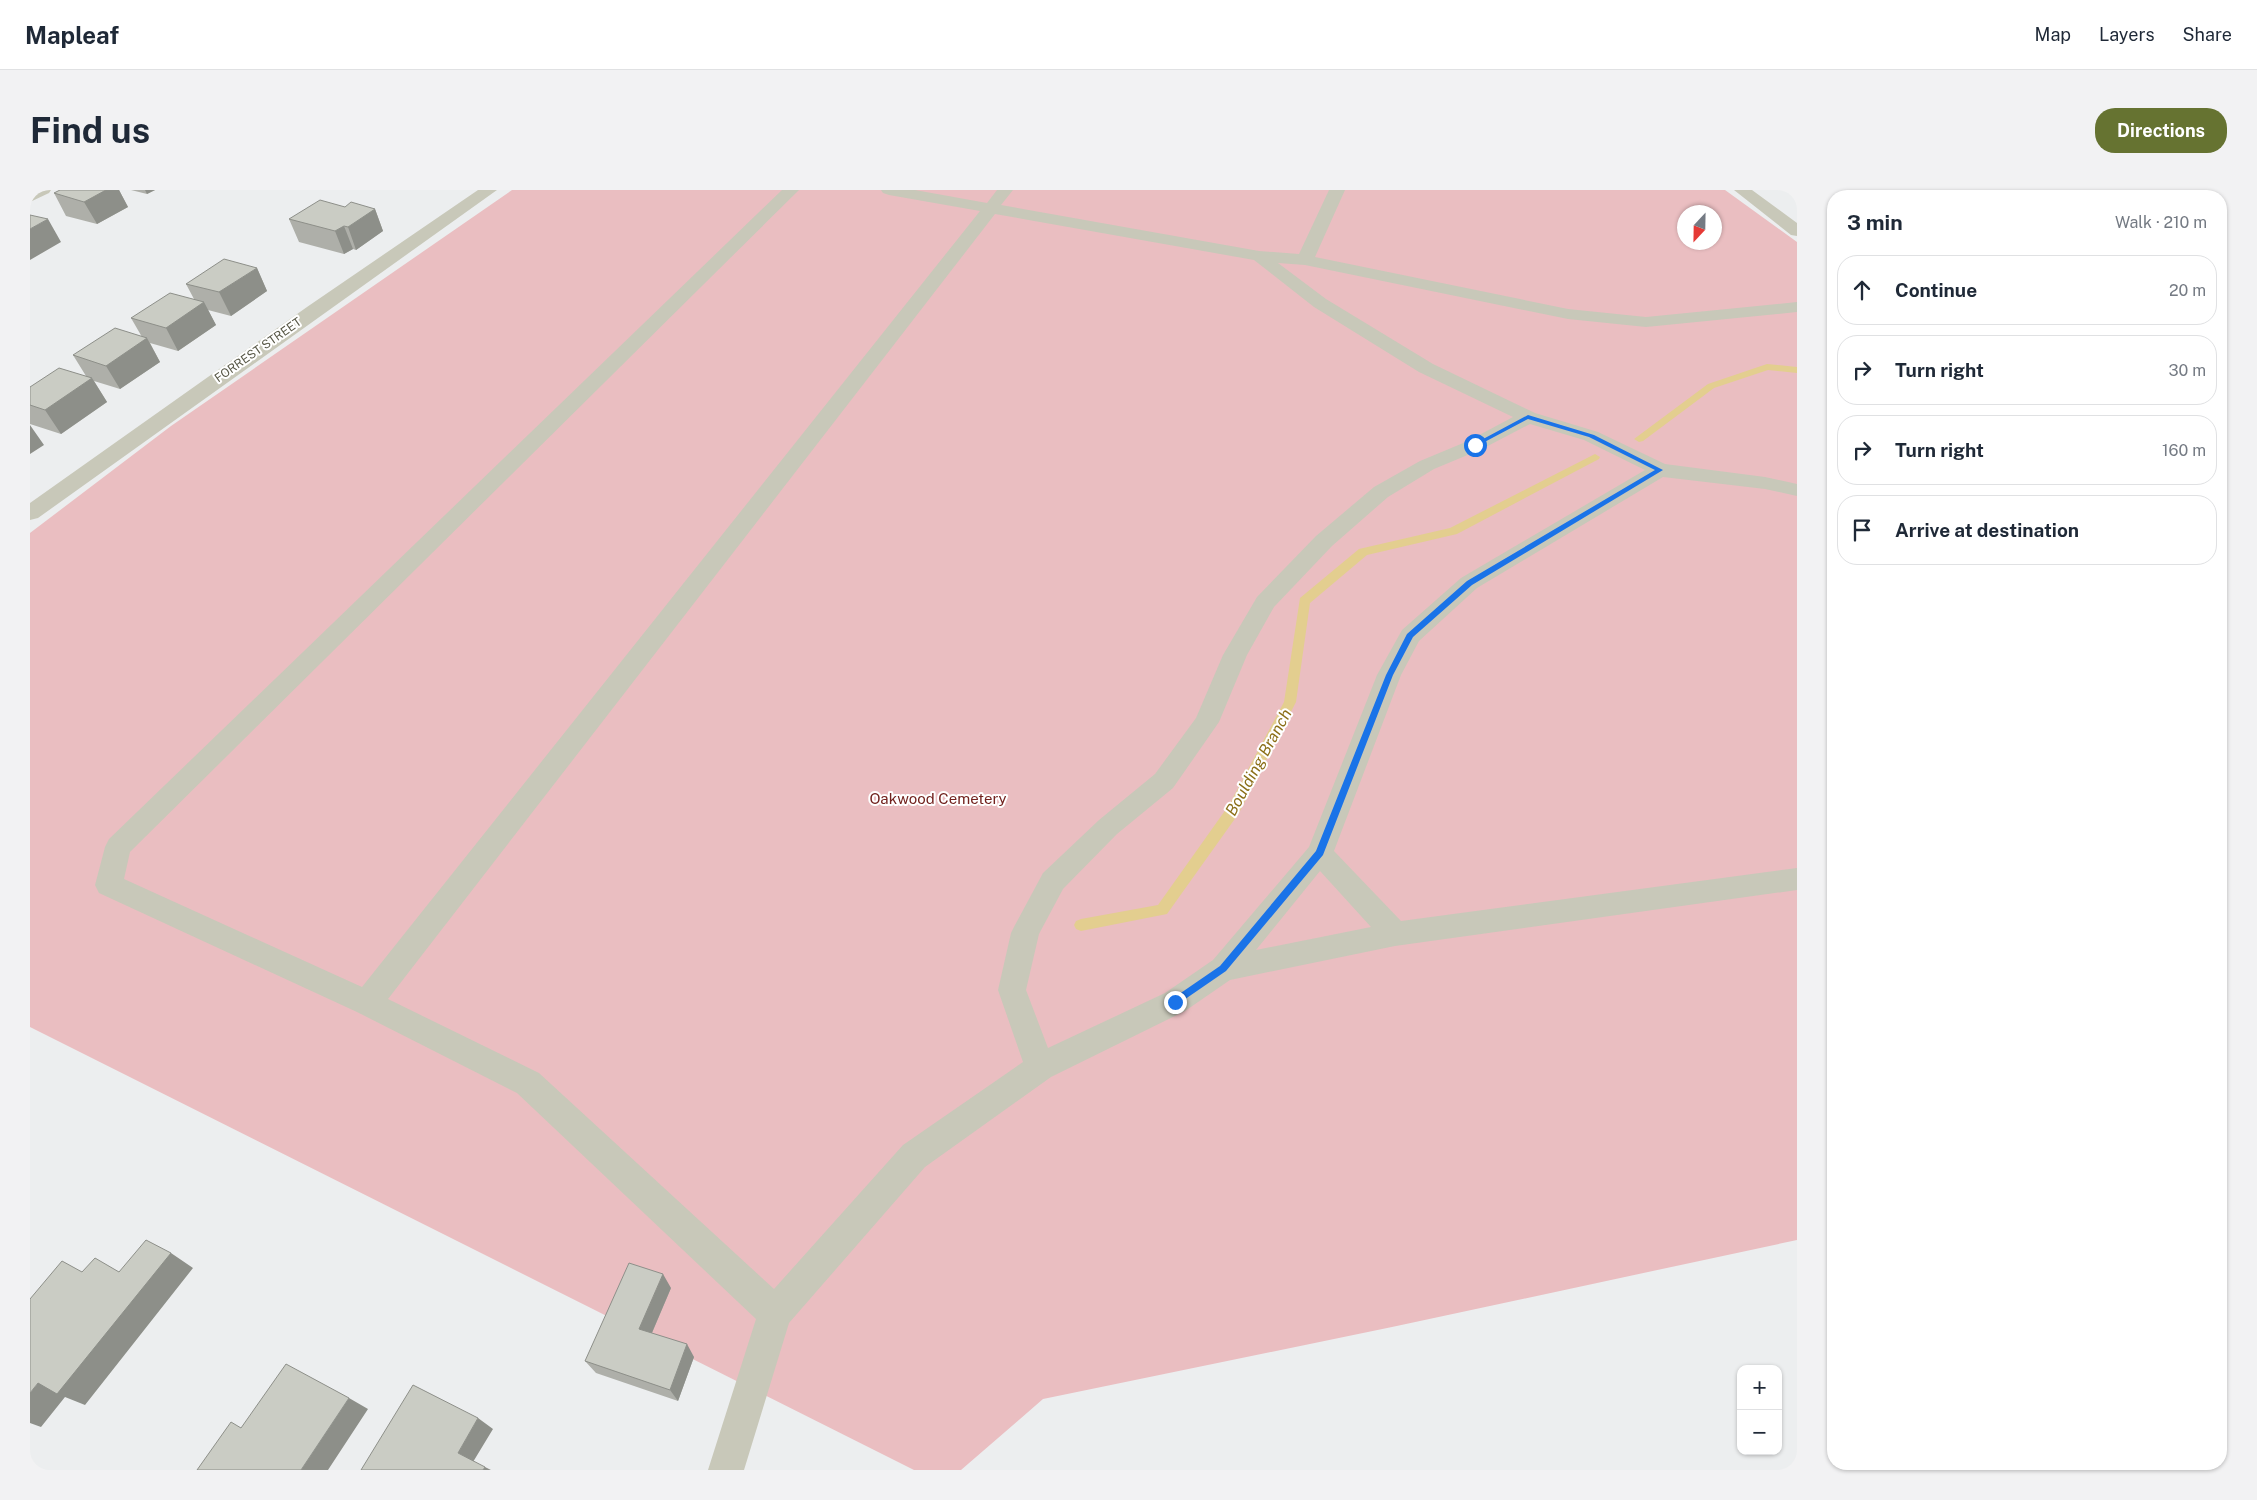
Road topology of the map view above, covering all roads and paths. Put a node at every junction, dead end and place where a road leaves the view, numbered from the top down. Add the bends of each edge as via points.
1 (43, 190) edge
2 (489, 190) edge
3 (791, 190) edge
4 (889, 190) edge
5 (1005, 190) edge
6 (1337, 190) edge
7 (1742, 190) edge
8 (30, 197) edge
9 (990, 209) junction
10 (1797, 231) edge
11 (1259, 256) junction
12 (1305, 260) junction
13 (1797, 307) edge
14 (1528, 417) junction
15 (1660, 470) junction
16 (1797, 490) edge
17 (30, 513) edge
18 (1320, 853) junction
19 (1797, 879) edge
20 (1395, 934) junction
21 (1223, 969) junction
22 (367, 1003) junction
23 (1040, 1067) junction
24 (775, 1313) junction
25 (726, 1470) edge

1 - 8 street
2 - 17 street, FORREST STREET
3 - 22 lane via 118,847 109,885
4 - 9 lane
5 - 9 lane
6 - 12 lane
7 - 10 street
9 - 11 lane
9 - 22 lane
11 - 12 lane
11 - 14 lane via 1320,303 1426,368
12 - 13 lane via 1568,314 1646,322
14 - 15 lane via 1591,436
14 - 23 lane via 1475,445 1427,465 1381,492 1324,541 1265,602 1235,655 1207,722 1164,780 1108,827 1053,881 1024,933 1012,990
15 - 16 lane
15 - 18 lane via 1469,583 1410,636 1389,675
18 - 20 lane
18 - 21 lane
19 - 20 lane
20 - 21 lane
21 - 23 lane via 1175,1002
22 - 24 lane via 528,1083
23 - 24 lane via 914,1156
24 - 25 lane

